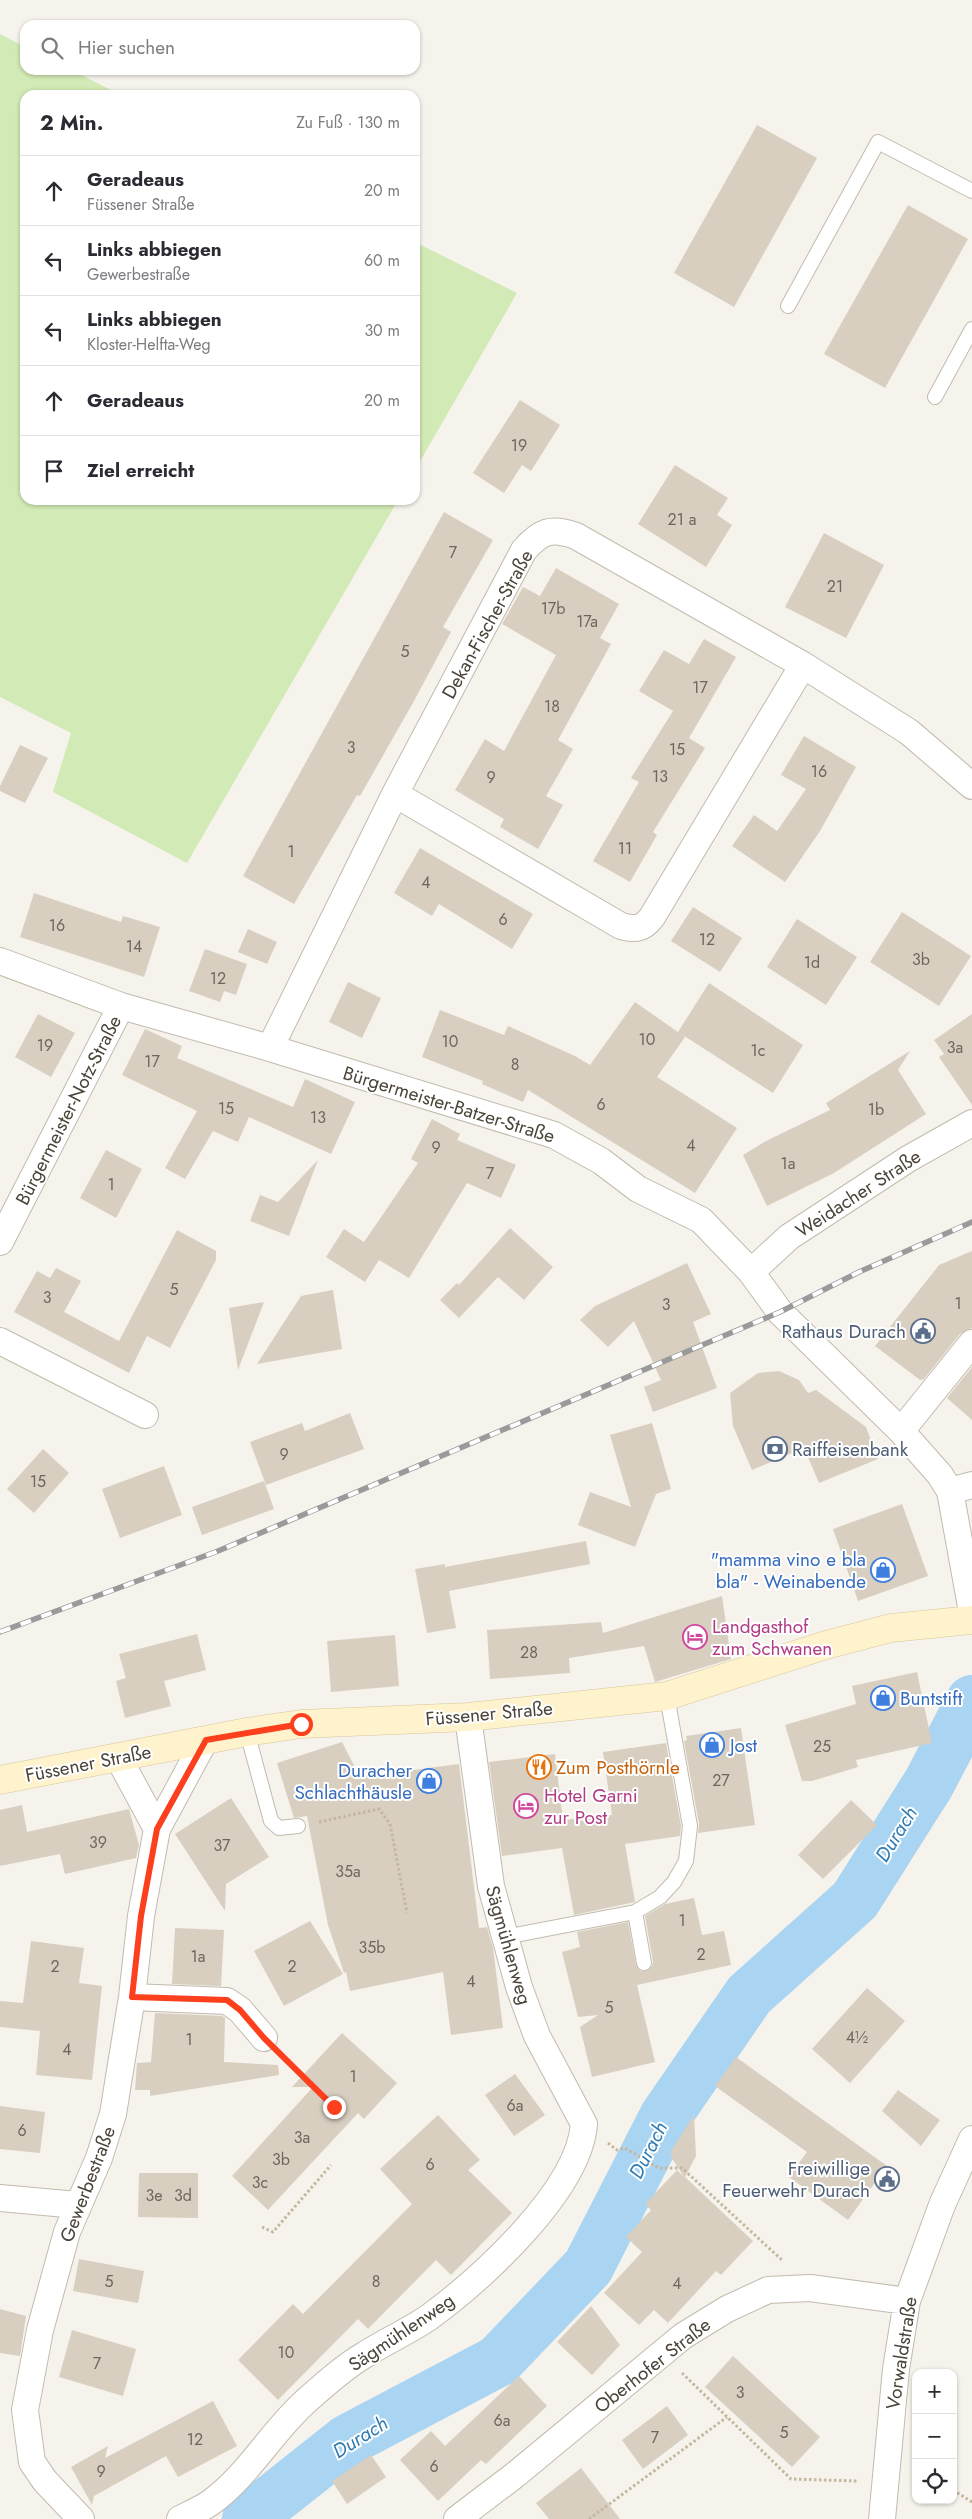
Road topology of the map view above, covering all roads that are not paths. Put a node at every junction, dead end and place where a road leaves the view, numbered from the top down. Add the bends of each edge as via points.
1 (972, 191) edge
2 (788, 306) dead end
3 (972, 329) edge
4 (935, 397) dead end
5 (804, 665) junction
6 (972, 786) edge
7 (395, 794) junction
8 (0, 961) edge
9 (122, 1006) junction
10 (270, 1048) junction
11 (972, 1123) edge
12 (0, 1242) edge
13 (751, 1272) junction
14 (0, 1341) edge
15 (972, 1343) edge
16 (145, 1415) dead end
17 (902, 1431) junction
18 (961, 1488) edge
19 (972, 1612) edge
20 (972, 1620) edge
21 (667, 1696) junction
22 (468, 1717) junction
23 (246, 1732) junction
24 (206, 1740) junction
25 (118, 1757) junction
26 (0, 1780) edge
27 (298, 1826) road end
28 (157, 1829) junction
29 (635, 1912) junction
30 (505, 1937) junction
31 (644, 1963) dead end
32 (132, 1997) junction
33 (264, 2038) road end
34 (972, 2139) edge
35 (0, 2198) edge
36 (77, 2205) junction
37 (907, 2301) junction
38 (81, 2519) edge
39 (180, 2519) edge
40 (457, 2519) edge
41 (882, 2519) edge

1 - 2 lane via 878,142
3 - 4 lane
5 - 6 street, Dekan-Fischer-Straße via 909,732
5 - 7 street via 652,917 639,928 621,926
5 - 7 street, Dekan-Fischer-Straße via 576,536 561,530 548,532 536,537 524,550
7 - 10 street, Dekan-Fischer-Straße
8 - 9 street, Bürgermeister-Batzer-Straße
9 - 10 street, Bürgermeister-Batzer-Straße
9 - 12 street, Bürgermeister-Notz-Straße
10 - 13 street, Bürgermeister-Batzer-Straße via 554,1135 601,1161 638,1189 701,1220
11 - 13 street, Weidacher Straße via 908,1159 789,1237
13 - 17 street, Bürgermeister-Batzer-Straße via 780,1312
14 - 16 street
15 - 17 street
17 - 18 street, Bürgermeister-Batzer-Straße via 940,1474
18 - 19 street, Bürgermeister-Batzer-Straße
20 - 21 main road, Füssener Straße via 891,1628 826,1645
21 - 22 main road, Füssener Straße
21 - 29 lane via 690,1826 689,1845 686,1861 674,1882 660,1898
22 - 23 main road, Füssener Straße via 301,1724
22 - 30 street, Sägmühlenweg via 491,1886
23 - 24 main road, Füssener Straße
23 - 27 lane via 271,1821 279,1828
24 - 25 main road, Füssener Straße
24 - 28 street, Gewerbestraße
25 - 26 main road, Füssener Straße
25 - 28 street
28 - 32 street, Gewerbestraße via 141,1916
29 - 30 lane
29 - 31 lane
30 - 39 street, Sägmühlenweg via 536,2036 584,2124 583,2140 576,2159 528,2227 484,2272 427,2318 363,2355 306,2401 232,2482 210,2502
32 - 33 street via 227,2000
32 - 36 street, Gewerbestraße via 113,2114 99,2158
34 - 37 street, Vorwaldstraße via 942,2205
35 - 36 street
36 - 38 street, Gewerbestraße via 66,2232 40,2330 25,2410 32,2462 44,2481
37 - 40 street, Oberhofer Straße via 810,2288 768,2290 726,2309 683,2336
37 - 41 street, Vorwaldstraße via 896,2369

